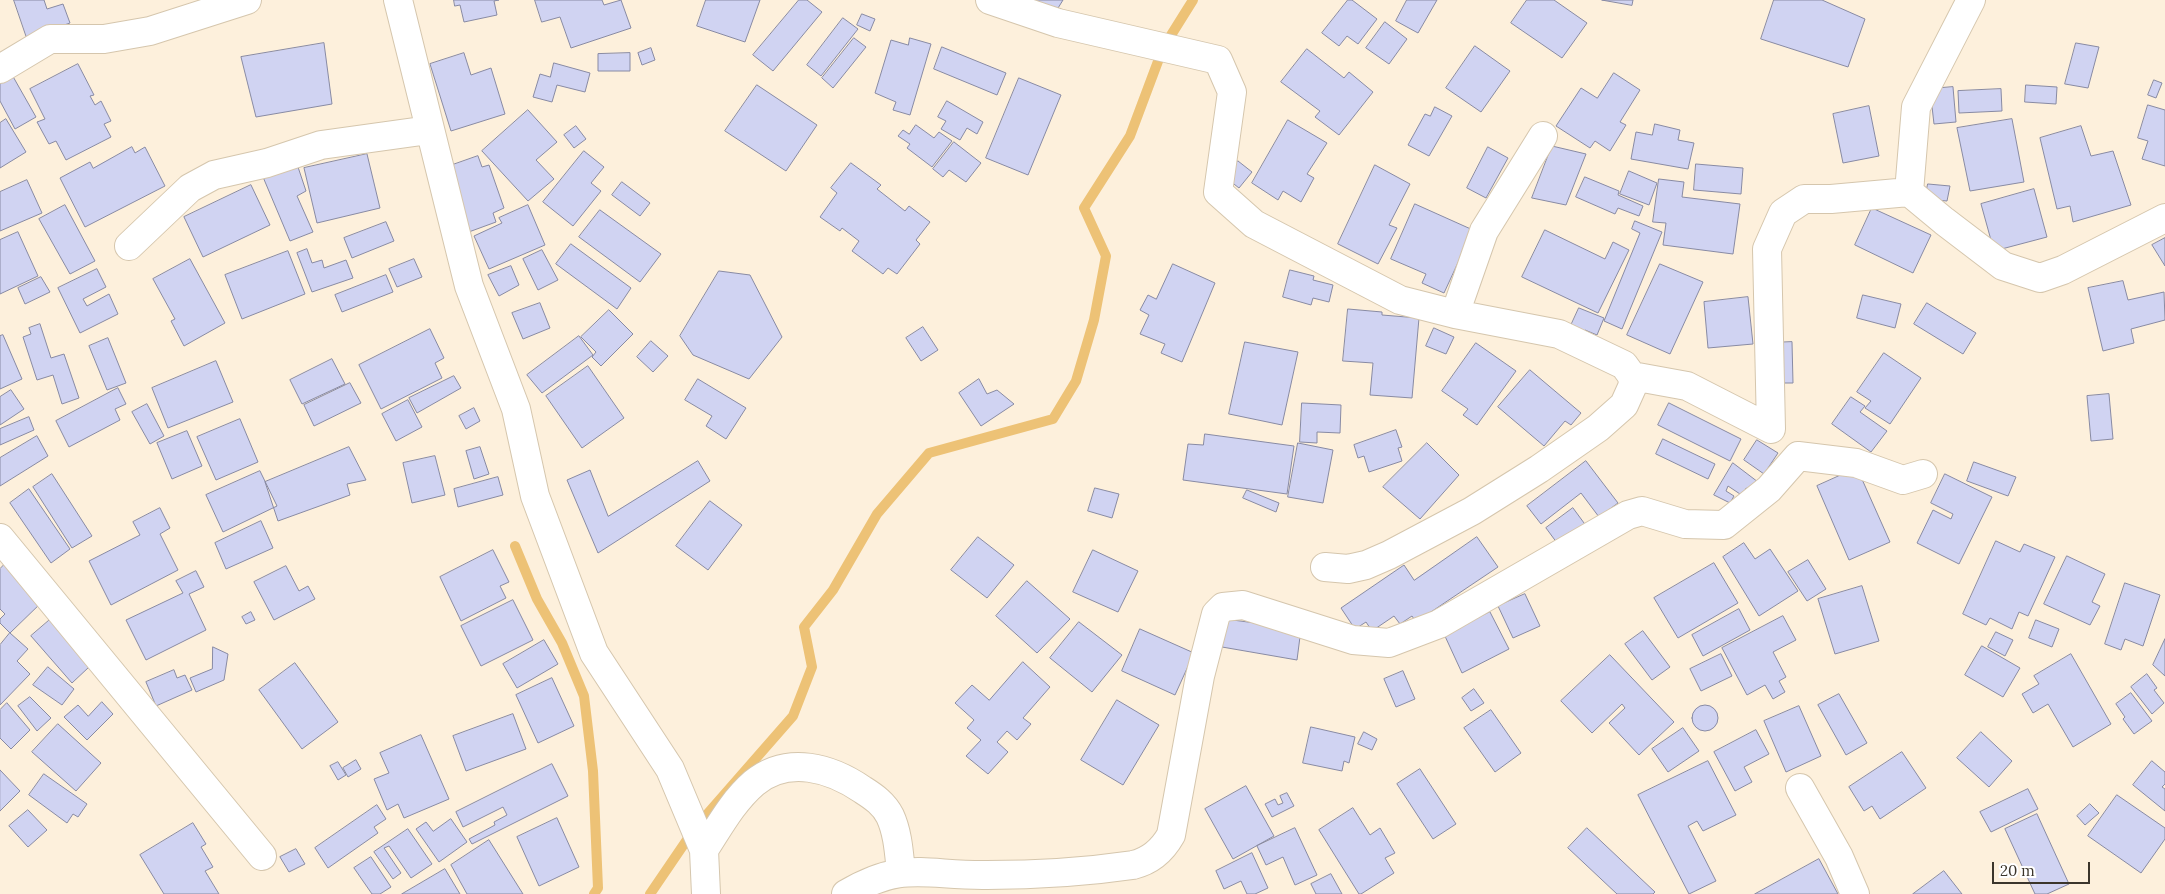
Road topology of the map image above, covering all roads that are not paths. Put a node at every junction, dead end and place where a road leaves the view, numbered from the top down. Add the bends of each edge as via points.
1 (247, 0) edge
2 (398, 0) edge
3 (990, 0) edge
4 (1971, 0) edge
5 (0, 69) edge
6 (429, 130) junction
7 (1542, 136) dead end
8 (1909, 192) junction
9 (2165, 218) edge
10 (129, 246) dead end
11 (1455, 314) junction
12 (1632, 376) junction
13 (1771, 429) junction
14 (1798, 456) junction
15 (1922, 474) dead end
16 (0, 538) edge
17 (1325, 567) dead end
18 (1800, 788) dead end
19 (704, 850) junction
20 (262, 856) dead end
21 (901, 872) junction
22 (706, 894) edge
23 (846, 894) edge
24 (1855, 894) edge

1 - 5 street via 150,31 104,39 50,39
2 - 6 street
3 - 11 street via 1058,24 1218,60 1232,92 1218,192 1254,224 1400,300
4 - 8 street via 1916,107
6 - 10 street via 322,146 214,175 190,188
6 - 19 street via 468,286 516,409 535,496 594,653 670,768
7 - 11 street via 1484,231
8 - 9 street via 2003,266 2040,278 2063,270
8 - 13 street via 1831,200 1804,199 1783,213 1767,249
11 - 12 street via 1559,334 1624,365
12 - 13 street via 1687,386
12 - 17 street via 1633,385 1624,406 1598,428 1522,480 1472,511 1366,566 1348,570
13 - 14 street
14 - 15 street via 1856,463 1903,480
14 - 21 street via 1769,490 1724,525 1685,524 1642,511 1628,515 1438,624 1404,640 1389,643 1353,640 1243,604 1223,607 1216,614 1200,676 1171,835 1156,854 1133,865 1045,874 986,876
16 - 20 street
18 - 24 street via 1839,856
19 - 21 street via 732,806 755,782 775,772 802,766 828,770 850,780 881,803 891,817
19 - 22 street
21 - 23 street via 867,881

